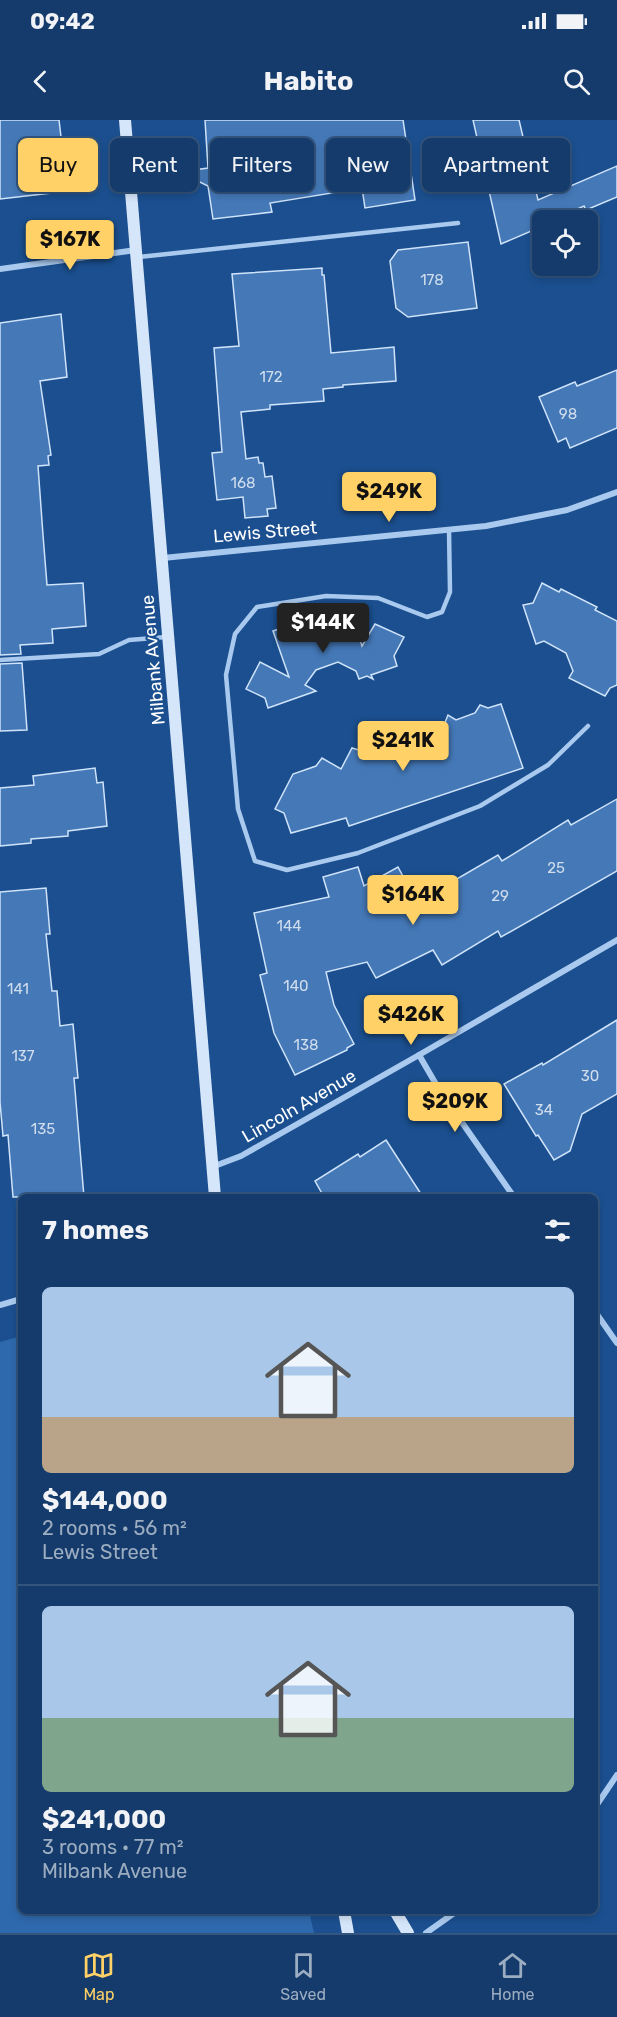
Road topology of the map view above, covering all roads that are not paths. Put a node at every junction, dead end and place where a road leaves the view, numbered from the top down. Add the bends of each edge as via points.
1 (125, 120) edge
2 (458, 223) dead end
3 (136, 254) junction
4 (0, 269) edge
5 (617, 492) edge
6 (449, 530) junction
7 (163, 558) junction
8 (169, 637) junction
9 (0, 660) edge
10 (588, 726) dead end
11 (617, 940) edge
12 (419, 1055) junction
13 (212, 1167) junction
14 (215, 1194) edge
15 (512, 1194) edge
16 (18, 1300) edge
17 (0, 1305) edge
18 (598, 1316) edge
19 (617, 1343) edge
20 (617, 1775) edge
21 (598, 1803) edge
22 (345, 1914) edge
23 (397, 1914) edge
24 (454, 1914) edge
25 (348, 1933) edge
26 (408, 1933) edge
27 (426, 1933) edge

1 - 3 main road, Milbank Avenue
2 - 3 lane
3 - 4 street
3 - 7 main road, Milbank Avenue
5 - 6 street, Lewis Street via 556,513
6 - 7 street, Lewis Street
6 - 10 lane via 450,592 442,612 427,617 378,598 326,596 257,607 235,634 225,675 238,809 255,861 287,870 358,853 480,806 548,765
7 - 8 main road, Milbank Avenue
8 - 9 lane via 129,640 99,654
8 - 13 main road, Milbank Avenue
11 - 12 street, Lincoln Avenue
12 - 13 street, Lincoln Avenue via 241,1156
12 - 15 street
13 - 14 main road, Milbank Avenue
16 - 17 street
18 - 19 street
20 - 21 street
22 - 25 main road
23 - 26 main road
24 - 27 street

